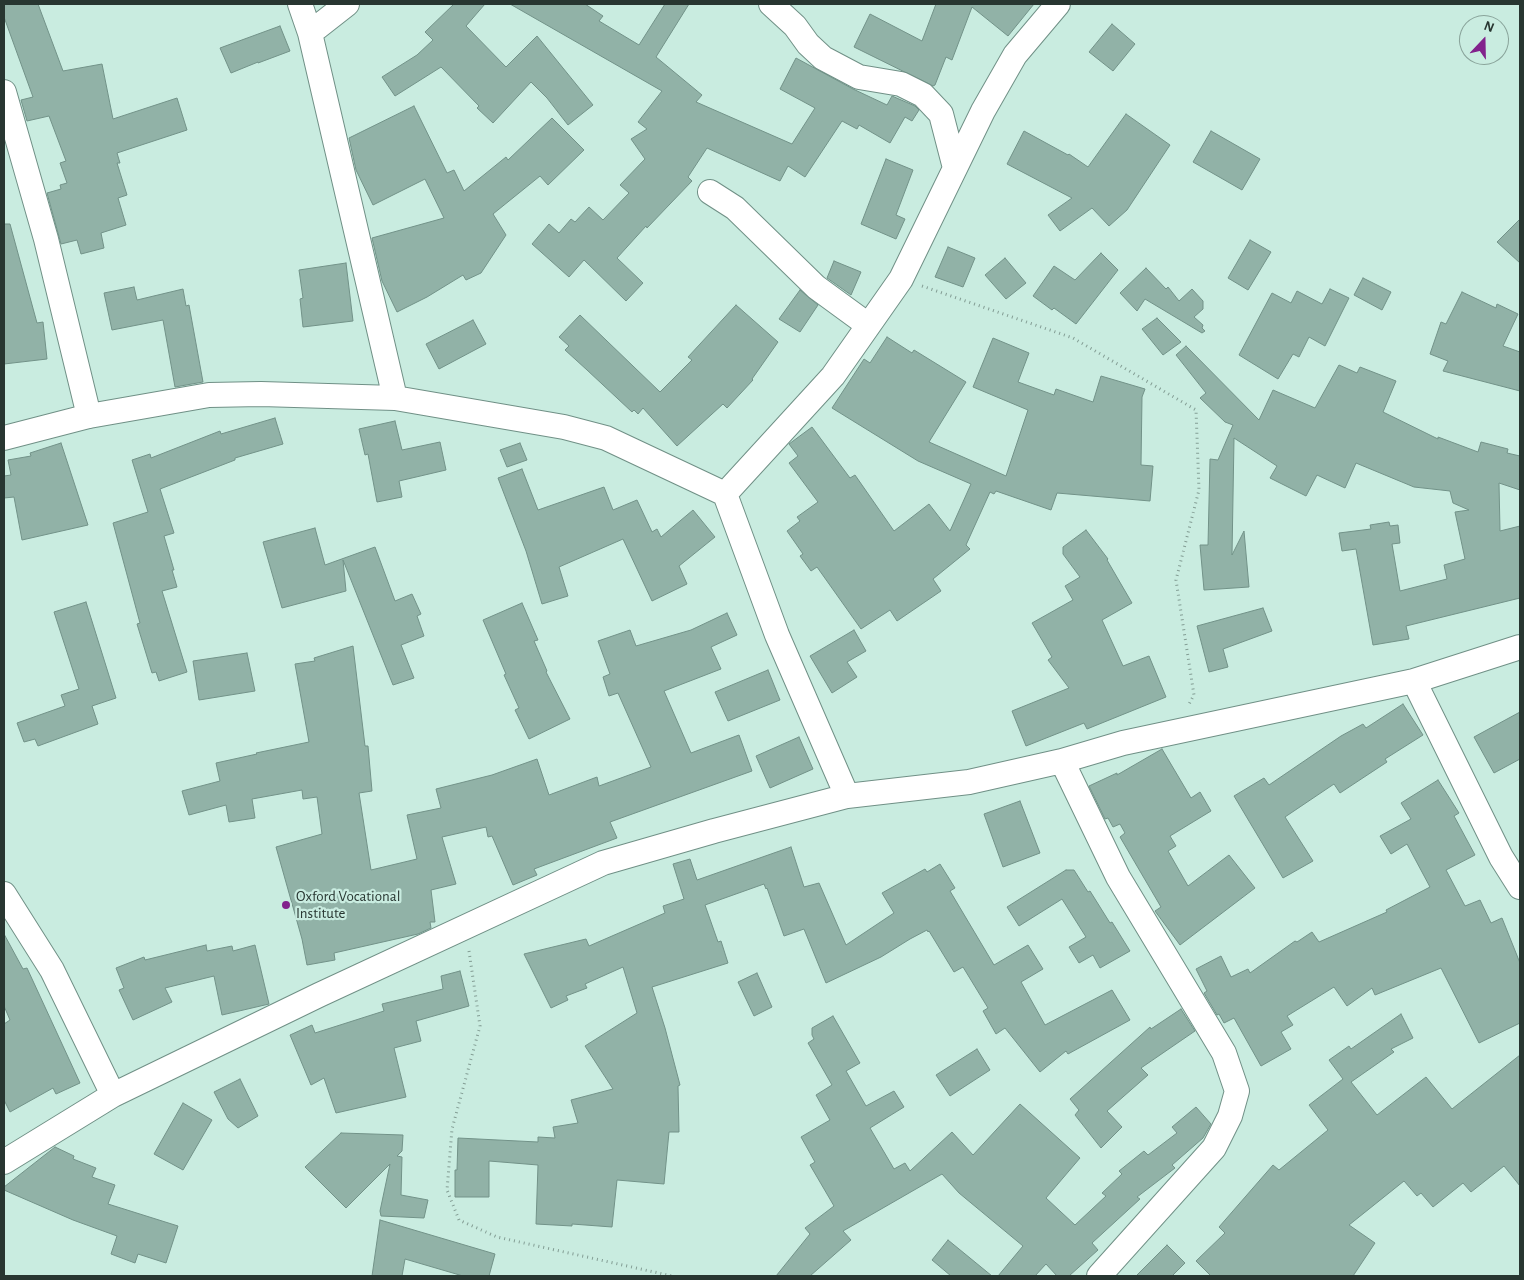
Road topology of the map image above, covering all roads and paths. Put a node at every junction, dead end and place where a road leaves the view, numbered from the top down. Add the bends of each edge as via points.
1 (300, 4) edge
2 (347, 4) edge
3 (771, 4) edge
4 (1058, 4) edge
5 (310, 33) junction
6 (4, 92) edge
7 (955, 168) junction
8 (710, 192) dead end
9 (900, 279) junction
10 (868, 325) junction
11 (395, 398) junction
12 (89, 416) junction
13 (4, 438) edge
14 (725, 494) junction
15 (1520, 647) edge
16 (1414, 681) junction
17 (1175, 732) junction
18 (1062, 761) junction
19 (847, 796) junction
20 (1520, 887) edge
21 (4, 894) edge
22 (465, 928) junction
23 (114, 1095) junction
24 (4, 1162) edge
25 (672, 1276) edge
26 (1099, 1276) edge

1 - 5 street
2 - 5 street
3 - 7 street via 823,58 859,77 901,84 924,95 941,114
4 - 7 street via 1015,54
5 - 11 street
6 - 12 street via 46,239
7 - 9 street
8 - 10 street via 735,208 816,287
9 - 10 street
9 - 17 path via 1073,338 1196,410 1199,490 1176,580 1194,695
10 - 14 street via 833,376
11 - 12 street via 209,395
11 - 14 street via 564,427 606,438
12 - 13 street
14 - 19 street via 778,635
15 - 16 street
16 - 17 street
16 - 20 street via 1501,857
17 - 18 street
18 - 19 street via 969,782
18 - 26 street via 1118,877 1224,1053 1237,1091 1230,1116 1214,1148
19 - 22 street via 603,863
21 - 23 street via 52,970
22 - 23 street via 318,995
22 - 25 path via 480,1026 452,1130 447,1190 459,1220 497,1237
23 - 24 street

